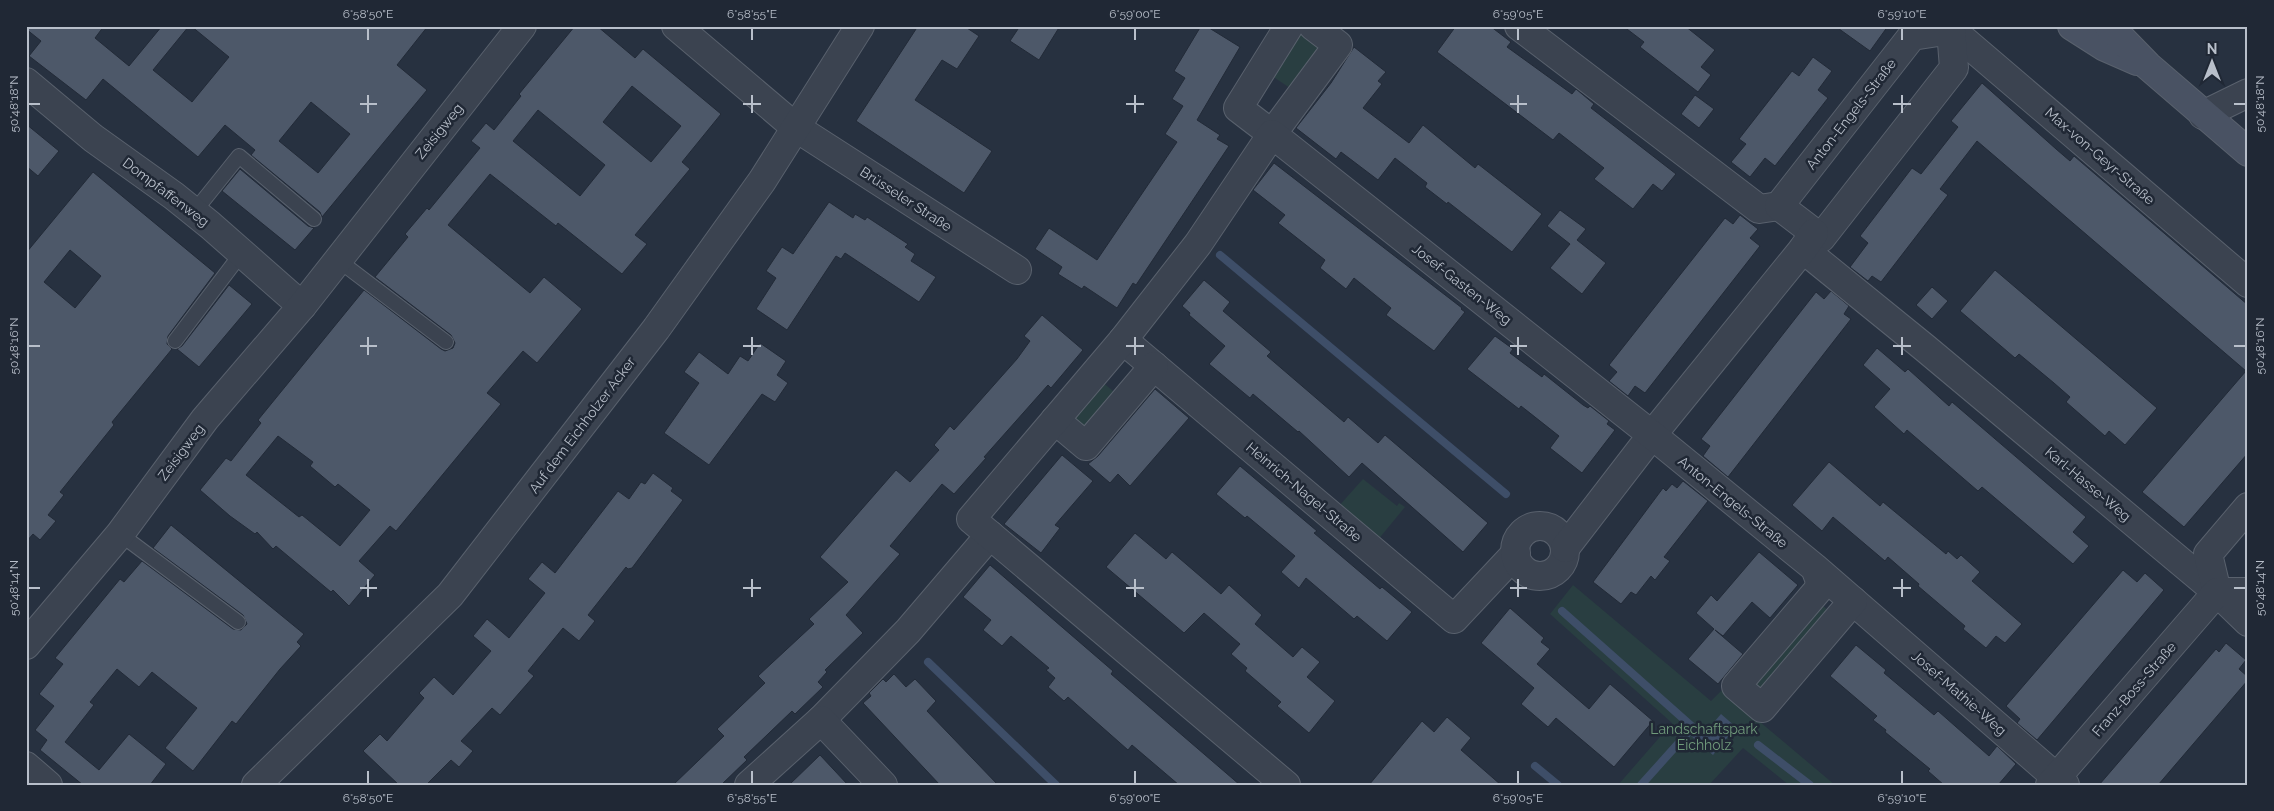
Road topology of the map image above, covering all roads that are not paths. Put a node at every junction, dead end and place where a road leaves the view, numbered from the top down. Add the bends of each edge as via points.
1 (522, 26) edge
2 (676, 26) edge
3 (860, 26) edge
4 (1289, 26) edge
5 (1313, 26) edge
6 (1519, 26) edge
7 (2072, 26) edge
8 (2109, 26) edge
9 (1949, 28) edge
10 (2148, 66) junction
11 (26, 82) edge
12 (2248, 93) edge
13 (2203, 115) junction
14 (795, 127) junction
15 (1272, 134) junction
16 (2247, 151) edge
17 (1779, 206) junction
18 (194, 212) junction
19 (314, 219) dead end
20 (1809, 241) junction
21 (241, 254) junction
22 (338, 260) junction
23 (1017, 270) dead end
24 (2248, 282) edge
25 (302, 306) junction
26 (1123, 340) junction
27 (174, 341) dead end
28 (446, 342) dead end
29 (1154, 366) junction
30 (1055, 420) junction
31 (1652, 435) junction
32 (2248, 507) edge
33 (120, 534) junction
34 (990, 535) junction
35 (1815, 568) junction
36 (2217, 592) junction
37 (2248, 592) edge
38 (1854, 601) junction
39 (238, 622) dead end
40 (2248, 622) edge
41 (26, 645) edge
42 (821, 720) junction
43 (26, 766) edge
44 (2057, 782) edge
45 (48, 785) edge
46 (256, 785) edge
47 (749, 785) edge
48 (883, 785) edge
49 (1286, 785) edge

1 - 22 street, Zeisigweg
2 - 14 street, Brüsseler Straße
3 - 14 street, Auf dem Eichholzer Acker
4 - 15 street, Josef-Gasten-Weg via 1238,108
5 - 15 street via 1338,45
6 - 17 street via 1758,209
7 - 10 main road via 2105,48
8 - 10 main road
9 - 17 street, Anton-Engels-Straße via 1912,36
9 - 20 street via 1954,68 1821,238
9 - 24 street, Max-von-Geyr-Straße
10 - 13 main road
11 - 18 street, Dompfaffenweg via 93,138
12 - 13 street
13 - 16 main road
14 - 23 street, Brüsseler Straße
14 - 46 street, Auf dem Eichholzer Acker via 762,181 656,329 450,594
15 - 26 street via 1198,244
15 - 31 street, Josef-Gasten-Weg
17 - 20 street
18 - 19 lane via 239,156
18 - 21 street, Dompfaffenweg
20 - 31 street
20 - 36 street, Karl-Hasse-Weg via 1925,348
21 - 25 street, Dompfaffenweg
21 - 27 lane
22 - 25 street, Zeisigweg
22 - 28 lane
25 - 33 street, Zeisigweg via 205,420
26 - 29 street, Heinrich-Nagel-Straße
26 - 30 street
29 - 30 street via 1086,446
29 - 31 street, Heinrich-Nagel-Straße via 1454,619 1516,553 1524,571 1542,576 1557,570 1562,564 1565,548
30 - 34 street via 971,519
31 - 35 street, Anton-Engels-Straße
32 - 36 street via 2208,554
33 - 39 lane
33 - 41 street, Zeisigweg
34 - 42 street via 906,632
34 - 49 street
35 - 38 street, Anton-Engels-Straße
35 - 38 street via 1820,581 1818,590 1736,686 1762,708
36 - 37 street
36 - 40 street, Karl-Hasse-Weg
36 - 44 street, Franz-Boss-Straße
38 - 44 street, Josef-Mathie-Weg
42 - 47 street
42 - 48 street
43 - 45 street

